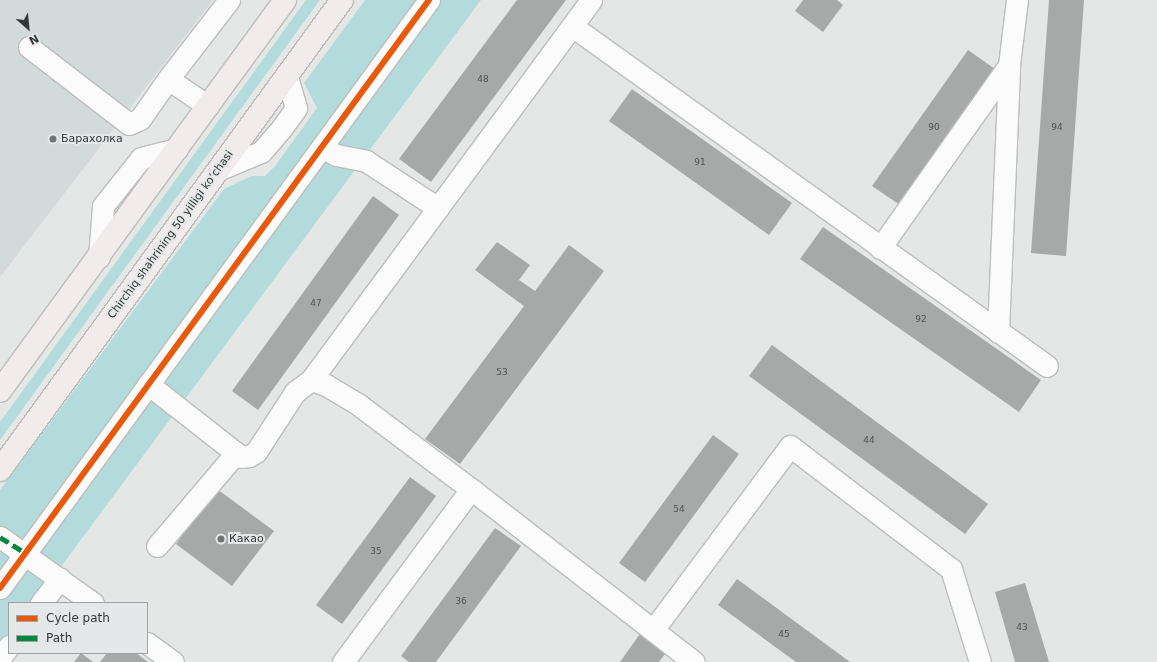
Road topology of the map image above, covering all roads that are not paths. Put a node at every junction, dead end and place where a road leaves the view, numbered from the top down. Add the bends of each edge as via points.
1 (229, 0) edge
2 (285, 0) edge
3 (342, 0) edge
4 (429, 0) edge
5 (591, 0) edge
6 (1017, 0) edge
7 (572, 26) junction
8 (29, 47) dead end
9 (1009, 65) junction
10 (168, 79) junction
11 (208, 106) junction
12 (322, 147) junction
13 (438, 208) junction
14 (880, 248) junction
15 (998, 332) junction
16 (1047, 366) dead end
17 (311, 380) junction
18 (148, 384) junction
19 (0, 391) edge
20 (236, 453) junction
21 (0, 470) edge
22 (471, 489) junction
23 (0, 536) edge
24 (157, 546) dead end
25 (26, 554) junction
26 (60, 578) junction
27 (0, 588) edge
28 (42, 602) edge
29 (92, 602) edge
30 (653, 630) junction
31 (148, 644) edge
32 (8, 647) edge
33 (0, 658) edge
34 (173, 662) edge
35 (343, 662) edge
36 (694, 662) edge
37 (980, 662) edge

1 - 10 street
2 - 11 main road
3 - 21 main road, Chirchiq shahrining 50 yilligi koʻchasi
4 - 12 street
5 - 7 street
6 - 9 street
7 - 13 street
7 - 14 street
8 - 10 street via 129,124 140,120
9 - 14 street
9 - 15 street
10 - 11 street
11 - 19 main road
12 - 13 street via 336,156 366,161
12 - 18 street
13 - 17 street
14 - 15 street
15 - 16 street
17 - 20 street via 295,392 256,452 241,457
17 - 22 street via 326,385 359,405
18 - 20 street
18 - 25 street
20 - 24 street
22 - 30 street
22 - 35 street
23 - 25 street
25 - 26 street
25 - 27 street
26 - 28 street
26 - 29 street
30 - 36 street
30 - 37 street via 790,446 951,569
31 - 34 street
32 - 33 street

